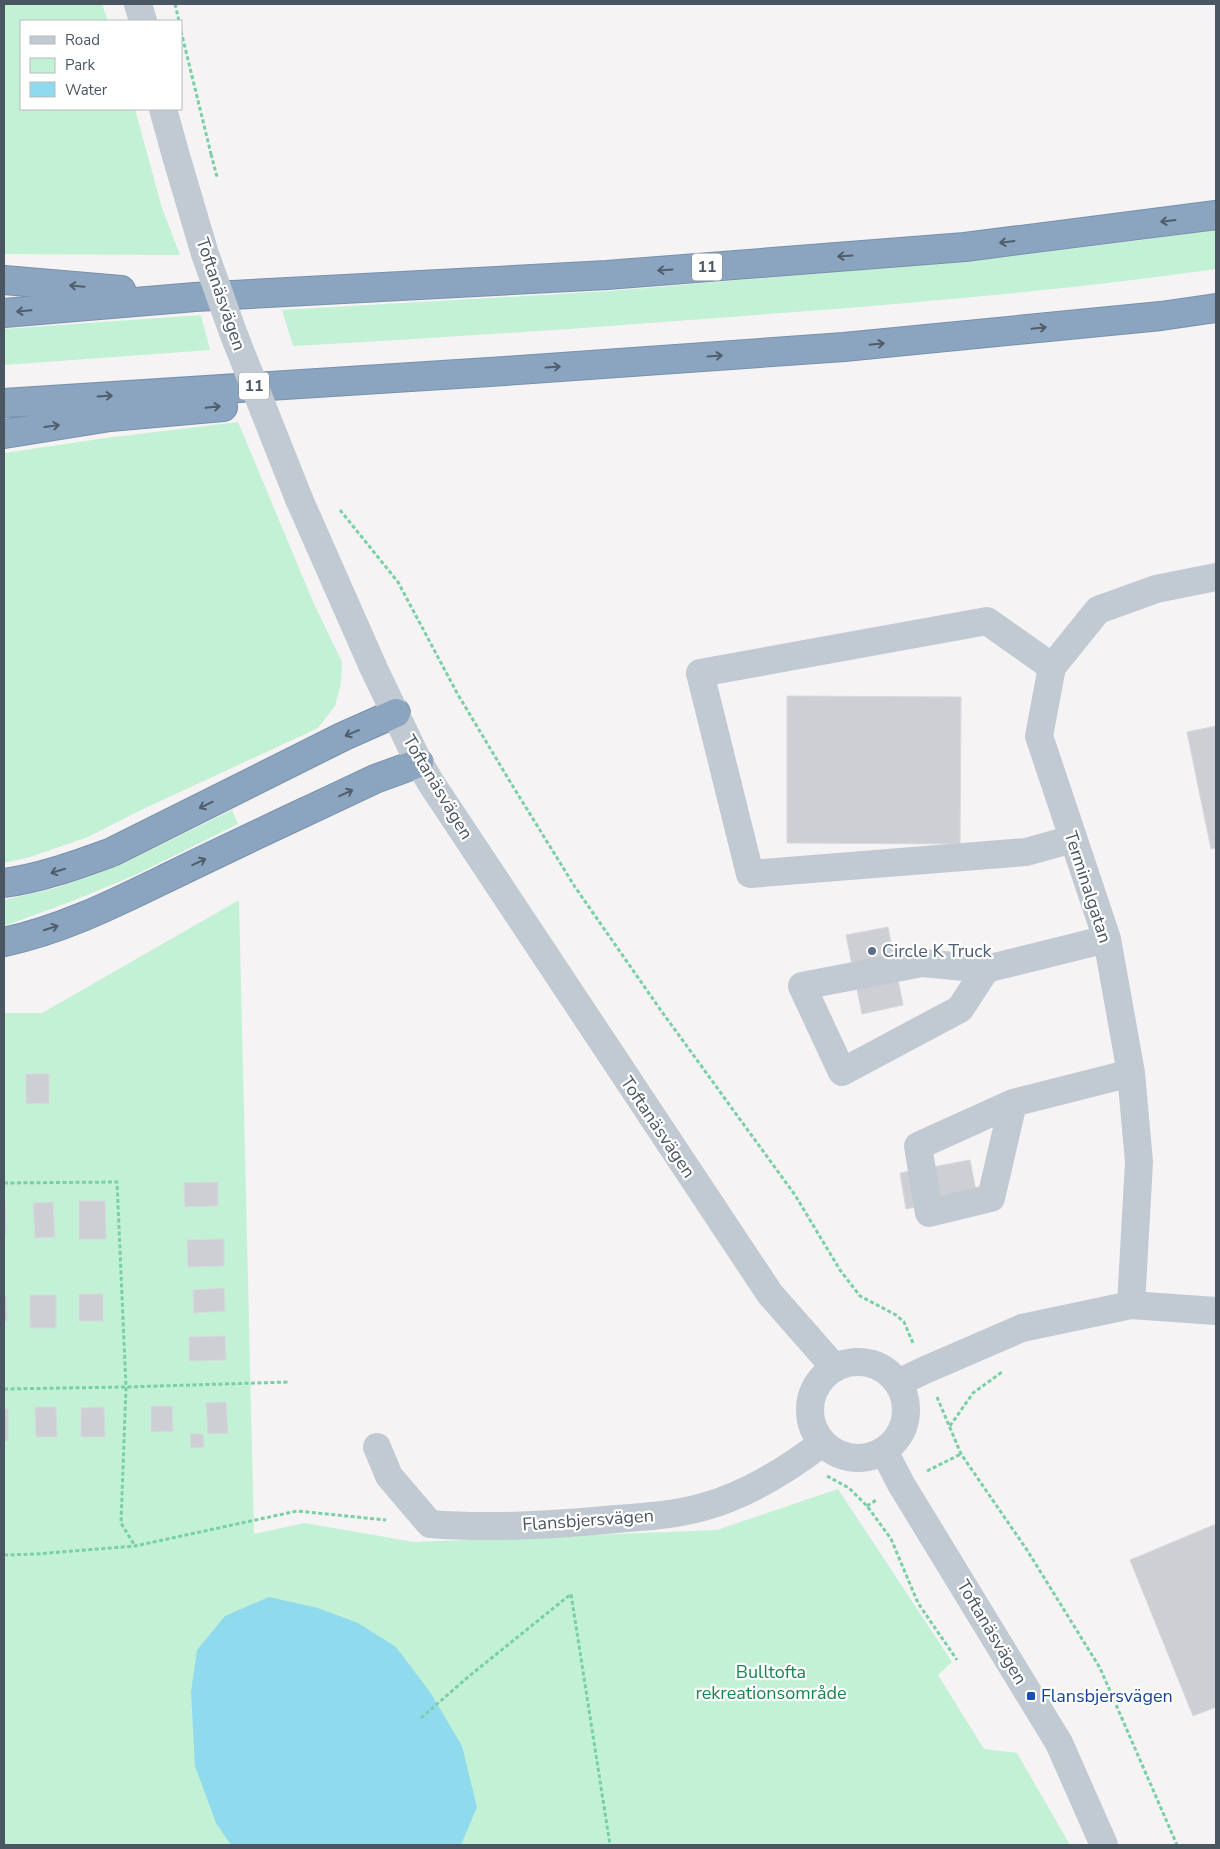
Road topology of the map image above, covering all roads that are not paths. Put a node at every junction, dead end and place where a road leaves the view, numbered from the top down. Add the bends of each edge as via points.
1 (138, 4) edge
2 (142, 20) edge
3 (163, 110) edge
4 (1216, 215) edge
5 (4, 280) edge
6 (195, 297) junction
7 (1216, 308) edge
8 (4, 313) edge
9 (504, 371) junction
10 (4, 402) edge
11 (4, 434) edge
12 (1216, 577) edge
13 (1052, 667) junction
14 (396, 714) junction
15 (419, 763) junction
16 (1073, 839) junction
17 (4, 883) edge
18 (1107, 939) junction
19 (4, 942) edge
20 (986, 969) junction
21 (1131, 1073) junction
22 (1014, 1102) dead end
23 (1131, 1306) junction
24 (1216, 1311) edge
25 (835, 1368) junction
26 (898, 1383) junction
27 (822, 1442) junction
28 (377, 1447) dead end
29 (884, 1451) junction
30 (1104, 1845) edge

1 - 2 street
3 - 14 street, Toftanäsvägen, bridge via 205,254 234,335 299,499
4 -> 6 highway, 11 via 965,247 607,275
6 -> 5 highway
6 -> 8 highway, 11
9 -> 7 highway, 11 via 844,347
10 -> 9 highway, 11
11 -> 9 highway via 110,417 330,396
12 - 13 street, Terminalgatan via 1156,589 1098,610
13 - 16 street, Terminalgatan via 1039,736
13 - 16 street via 987,621 700,673 750,874 1026,852
14 - 15 street, Toftanäsvägen
14 -> 17 highway via 344,736 112,852 26,880
19 -> 15 highway via 70,922 116,903 375,779
15 - 25 street, Toftanäsvägen via 770,1294
16 - 18 street, Terminalgatan
18 - 20 street
18 - 21 street, Terminalgatan
20 - 20 street via 922,963 802,986 842,1072 960,1009
21 - 22 street
21 - 23 street, Terminalgatan via 1139,1162
23 - 24 street
23 - 26 street via 1022,1328
25 - 26 street via 852,1362 870,1363 886,1370
25 - 27 street via 819,1382 810,1402 812,1424
26 - 29 street via 905,1399 906,1417 900,1434
27 - 28 street, Flansbjersvägen via 770,1479 703,1507 567,1524 457,1526 430,1524 389,1476
27 - 29 street via 837,1453 854,1458
29 - 30 street, Toftanäsvägen via 1059,1743

